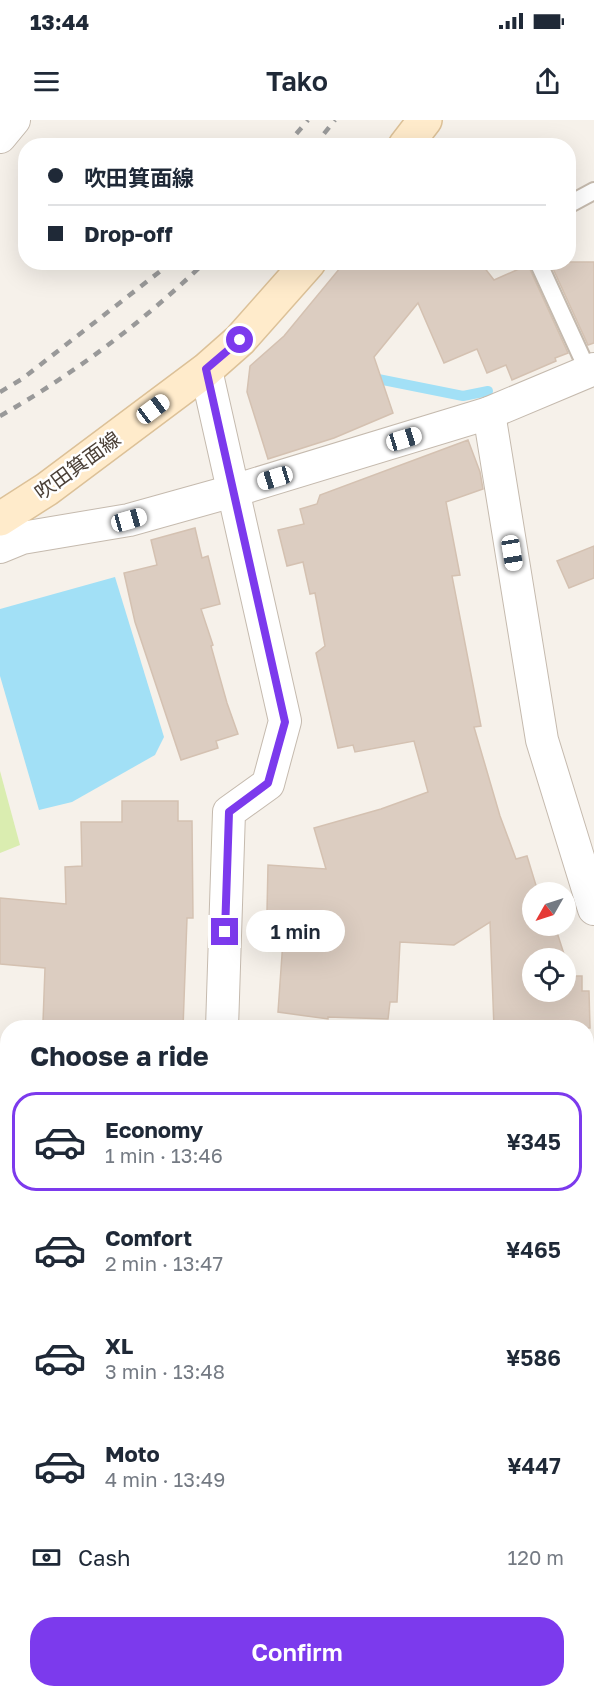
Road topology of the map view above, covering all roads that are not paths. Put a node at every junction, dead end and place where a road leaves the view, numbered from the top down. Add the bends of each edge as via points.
1 (14, 120) edge
2 (425, 120) edge
3 (0, 138) edge
4 (411, 138) edge
5 (594, 191) edge
6 (576, 201) edge
7 (302, 270) edge
8 (542, 270) edge
9 (206, 369) junction
10 (591, 370) edge
11 (489, 413) junction
12 (233, 491) junction
13 (0, 519) edge
14 (0, 547) edge
15 (594, 909) edge
16 (222, 1020) edge

1 - 3 street
2 - 4 main road
5 - 6 lane
7 - 9 main road, 吹田箕面線 via 240,340
8 - 10 lane
9 - 12 street
9 - 13 main road, 吹田箕面線 via 47,489
10 - 11 street
11 - 12 street
11 - 15 street via 542,740
12 - 14 street via 129,520 22,538
12 - 16 street via 285,722 268,783 229,812

